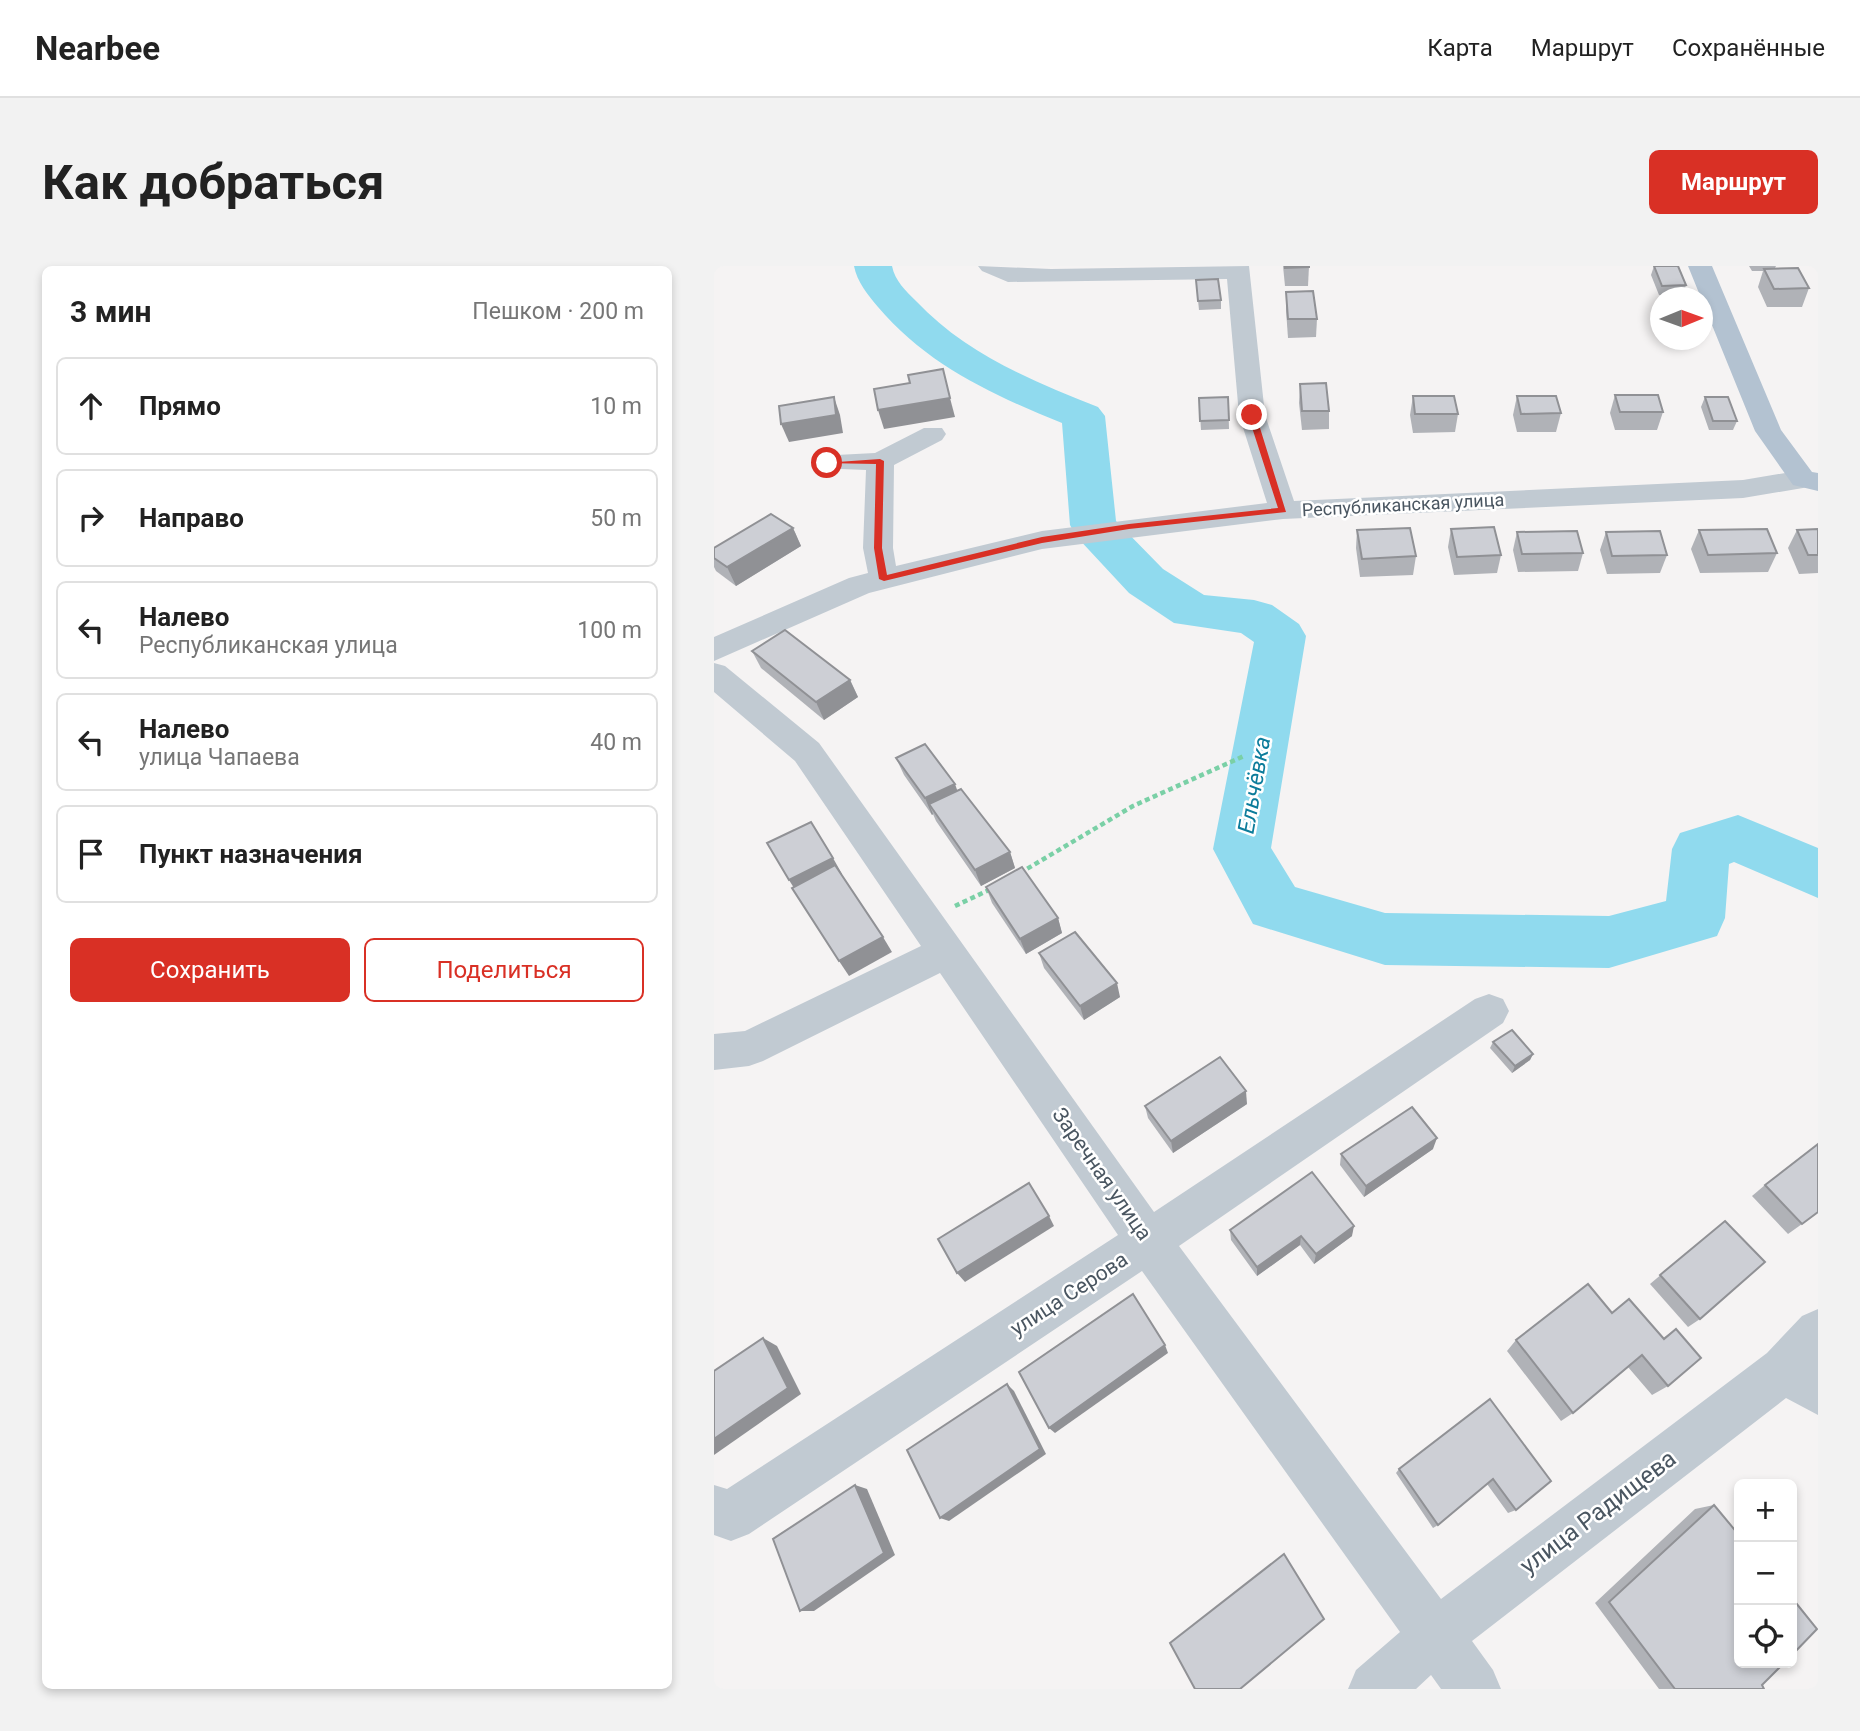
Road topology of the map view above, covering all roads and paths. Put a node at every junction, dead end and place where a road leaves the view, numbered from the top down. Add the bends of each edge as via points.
1 (990, 266) edge
2 (1700, 266) edge
3 (1237, 269) edge
4 (933, 434) dead end
5 (880, 461) junction
6 (827, 463) dead end
7 (1811, 481) edge
8 (1283, 510) junction
9 (884, 579) junction
10 (714, 650) edge
11 (714, 674) edge
12 (1244, 756) dead end
13 (1018, 875) edge
14 (995, 887) edge
15 (937, 935) junction
16 (1489, 1011) dead end
17 (714, 1052) edge
18 (1148, 1241) junction
19 (1818, 1332) edge
20 (1801, 1381) edge
21 (714, 1510) edge
22 (1437, 1636) junction
23 (1375, 1689) edge
24 (1474, 1689) edge

1 - 3 street via 1009,275
2 - 7 main road via 1768,431
3 - 8 street via 1252,415
4 - 5 street
5 - 6 street
5 - 9 street via 878,548
7 - 8 street, Республиканская улица via 1743,489
8 - 9 street, Республиканская улица via 1042,540
9 - 10 street, Республиканская улица via 860,584
11 - 15 street, Заречная улица via 807,752
12 - 13 path via 1133,806
14 - 15 path
15 - 17 street via 749,1048
15 - 18 street, Заречная улица
16 - 18 street, улица Серова
18 - 21 street, улица Серова via 731,1516
18 - 22 street, Заречная улица
19 - 20 street, улица Радищева
20 - 22 street, улица Радищева
22 - 23 street, улица Радищева
22 - 24 street, Заречная улица

